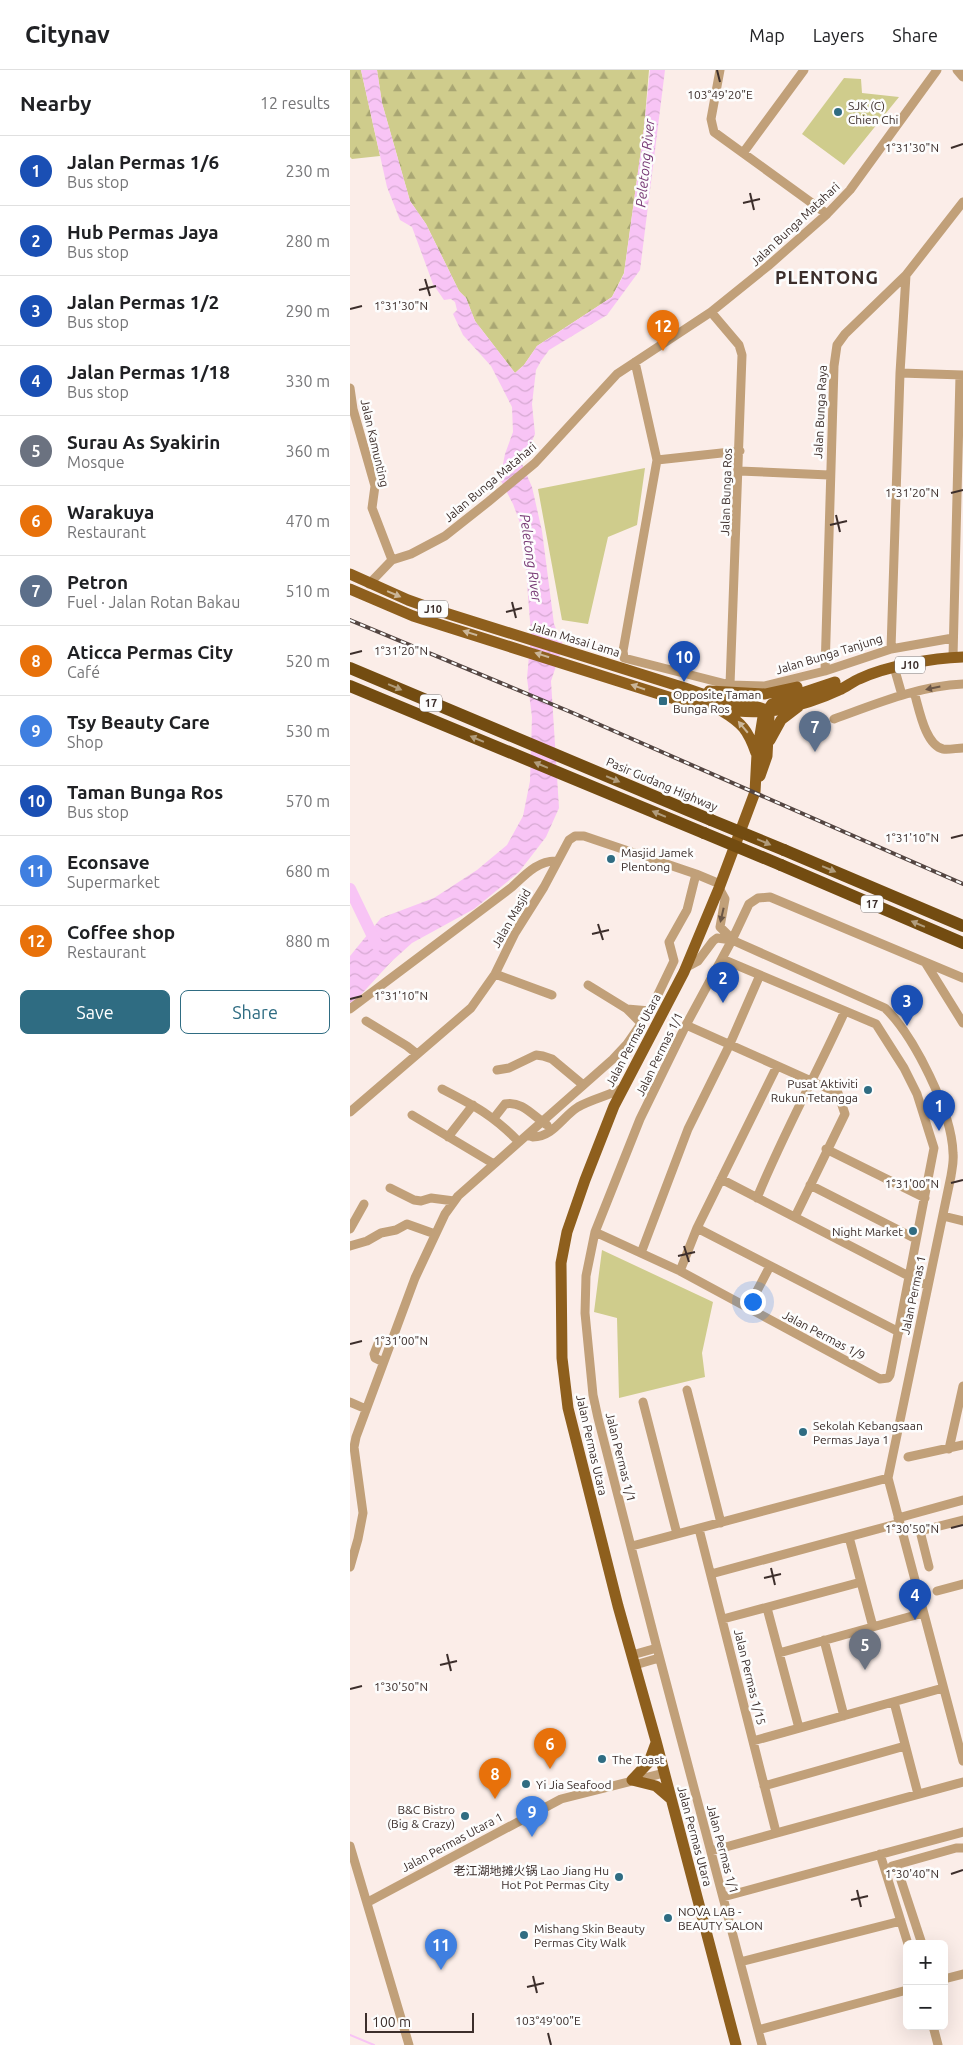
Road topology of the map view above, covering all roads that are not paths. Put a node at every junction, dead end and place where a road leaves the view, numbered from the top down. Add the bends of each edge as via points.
1 (720, 70) edge
2 (804, 70) edge
3 (937, 70) edge
4 (956, 70) edge
5 (963, 77) edge
6 (743, 153) junction
7 (963, 202) edge
8 (827, 214) junction
9 (906, 275) junction
10 (891, 288) junction
11 (904, 301) junction
12 (711, 312) junction
13 (635, 362) junction
14 (900, 373) junction
15 (962, 375) edge
16 (350, 388) edge
17 (740, 451) junction
18 (657, 460) junction
19 (739, 471) junction
20 (829, 475) junction
21 (960, 499) edge
22 (392, 560) junction
23 (350, 574) edge
24 (370, 584) junction
25 (350, 589) edge
26 (953, 638) junction
27 (518, 642) junction
28 (891, 649) junction
29 (958, 657) edge
30 (569, 658) junction
31 (894, 667) junction
32 (350, 668) edge
33 (825, 671) junction
34 (858, 679) junction
35 (835, 682) junction
36 (963, 684) edge
37 (730, 685) junction
38 (350, 686) edge
39 (685, 688) junction
40 (914, 692) junction
41 (902, 695) junction
42 (810, 700) junction
43 (718, 709) junction
44 (767, 711) junction
45 (834, 719) dead end
46 (768, 744) junction
47 (963, 748) edge
48 (757, 754) junction
49 (757, 782) junction
50 (558, 861) junction
51 (696, 874) junction
52 (720, 886) junction
53 (963, 926) edge
54 (732, 940) junction
55 (963, 943) edge
56 (722, 960) junction
57 (925, 962) junction
58 (686, 968) junction
59 (495, 974) junction
60 (760, 975) junction
61 (963, 978) edge
62 (588, 985) dead end
63 (552, 995) dead end
64 (350, 1009) edge
65 (627, 1009) junction
66 (650, 1011) junction
67 (846, 1011) junction
68 (366, 1021) dead end
69 (963, 1023) edge
70 (642, 1024) junction
71 (686, 1025) junction
72 (729, 1046) junction
73 (417, 1054) junction
74 (778, 1066) junction
75 (498, 1070) dead end
76 (812, 1082) junction
77 (582, 1084) junction
78 (623, 1088) junction
79 (442, 1089) dead end
80 (473, 1105) junction
81 (614, 1106) junction
82 (578, 1107) junction
83 (350, 1112) edge
84 (412, 1115) dead end
85 (494, 1118) junction
86 (542, 1122) junction
87 (554, 1129) junction
88 (527, 1135) junction
89 (448, 1137) junction
90 (519, 1142) junction
91 (826, 1149) junction
92 (494, 1164) junction
93 (721, 1179) junction
94 (810, 1185) junction
95 (390, 1188) dead end
96 (757, 1198) junction
97 (925, 1198) junction
98 (454, 1201) junction
99 (364, 1204) dead end
100 (943, 1216) junction
101 (795, 1217) junction
102 (963, 1221) edge
103 (697, 1228) junction
104 (350, 1229) edge
105 (595, 1232) junction
106 (435, 1234) junction
107 (916, 1239) junction
108 (350, 1246) edge
109 (641, 1253) junction
110 (770, 1266) junction
111 (680, 1271) junction
112 (909, 1277) junction
113 (928, 1286) junction
114 (748, 1308) junction
115 (899, 1332) junction
116 (378, 1344) dead end
117 (383, 1362) junction
118 (963, 1386) edge
119 (687, 1390) dead end
120 (350, 1402) edge
121 (643, 1402) dead end
122 (366, 1409) junction
123 (963, 1445) edge
124 (352, 1447) edge
125 (949, 1449) junction
126 (908, 1457) dead end
127 (888, 1478) junction
128 (963, 1500) edge
129 (963, 1520) edge
130 (899, 1521) junction
131 (721, 1523) junction
132 (699, 1529) junction
133 (677, 1534) junction
134 (849, 1537) junction
135 (632, 1546) junction
136 (350, 1567) edge
137 (929, 1567) dead end
138 (711, 1574) junction
139 (861, 1582) junction
140 (963, 1584) edge
141 (936, 1591) dead end
142 (767, 1608) junction
143 (923, 1613) junction
144 (723, 1619) junction
145 (873, 1627) junction
146 (824, 1640) junction
147 (657, 1648) junction
148 (779, 1653) junction
149 (659, 1658) junction
150 (634, 1660) junction
151 (943, 1688) junction
152 (894, 1702) junction
153 (844, 1716) junction
154 (799, 1728) junction
155 (656, 1741) junction
156 (753, 1741) junction
157 (905, 1746) junction
158 (963, 1761) edge
159 (664, 1773) junction
160 (632, 1780) junction
161 (963, 1782) edge
162 (764, 1786) junction
163 (918, 1794) junction
164 (671, 1798) junction
165 (776, 1832) junction
166 (963, 1832) edge
167 (350, 1846) edge
168 (963, 1848) edge
169 (711, 1851) junction
170 (880, 1854) junction
171 (896, 1865) junction
172 (884, 1868) junction
173 (723, 1897) junction
174 (368, 1902) junction
175 (901, 1921) junction
176 (907, 1940) edge
177 (921, 1940) edge
178 (740, 1962) junction
179 (963, 1974) edge
180 (948, 1978) edge
181 (903, 1991) edge
182 (758, 2030) junction
183 (934, 2030) edge
184 (409, 2045) edge
185 (736, 2045) edge
186 (762, 2045) edge
187 (938, 2045) edge

1 - 6 street via 712,127 714,132
2 - 6 street
3 - 8 street, Jalan Bunga Matahari via 850,190
4 - 5 street
6 - 8 street
7 - 9 street, Jalan Bunga Raya
8 - 12 street, Jalan Bunga Matahari
9 - 10 street, Jalan Bunga Raya
9 - 11 street
10 - 11 street
10 - 20 street, Jalan Bunga Raya via 837,345
11 - 14 street
12 - 13 street, Jalan Bunga Matahari
12 - 17 street, Jalan Bunga Ros via 739,345 742,355
13 - 18 street
13 - 22 street, Jalan Bunga Matahari via 617,374 535,463 488,502 445,536
14 - 15 street
14 - 28 street
15 - 21 street
16 - 22 street, Jalan Kamunting via 375,486 372,508
17 - 18 street
17 - 19 street, Jalan Bunga Ros
18 - 37 street, Jalan Bunga Tanjung via 624,658
19 - 20 street
19 - 37 street, Jalan Bunga Ros
20 - 33 street, Jalan Bunga Raya
21 - 26 street
22 - 24 street, Jalan Bunga Matahari
23 - 24 main road, Jalan Masai Lama / J10
24 -> 27 main road, Jalan Masai Lama / J10
27 -> 25 main road, Jalan Masai Lama / J10 via 413,616
26 - 28 street, Jalan Bunga Tanjung
26 - 29 street
27 - 30 main road, Jalan Masai Lama / J10
28 - 33 street, Jalan Bunga Tanjung
29 - 31 main road, Jalan Masai Lama / J10
30 - 39 main road, Jalan Masai Lama / J10
43 -> 30 main road, Jalan Masai Lama / J10 via 697,706
31 - 34 main road, Jalan Masai Lama / J10
31 - 41 street
32 -> 53 highway, Pasir Gudang Highway / 17, bridge
33 - 37 street, Jalan Bunga Tanjung via 764,686
34 - 35 main road
34 - 42 main road, Jalan Masai Lama / J10 via 840,690
35 - 39 main road via 753,695
35 - 44 main road via 781,700
36 -> 40 street
55 -> 38 highway, 17, bridge
39 - 44 main road, Jalan Masai Lama / J10 via 729,702 760,706
40 - 41 street
40 - 47 street via 929,739 944,749
41 - 45 street
42 - 44 main road, Jalan Masai Lama / J10
42 - 46 main road via 781,720
43 - 44 main road, Jalan Masai Lama / J10 via 751,713
48 -> 43 main road via 746,730
44 - 46 main road, Jalan Permas Utara
44 - 48 main road, Jalan Permas Utara
46 - 49 main road, Jalan Permas Utara
48 - 49 main road, Jalan Permas Utara
49 - 52 main road, Jalan Permas Utara
50 - 51 street, Jalan Masjid via 569,840 584,836
50 - 59 street, Jalan Masjid
50 - 64 street via 533,868
51 - 52 street, Jalan Masjid
51 - 66 street via 686,910 669,942 674,961
52 -> 54 street via 726,898 720,927
52 - 58 main road, Jalan Permas Utara
54 - 56 street, Jalan Permas 1/1
54 - 57 street, Jalan Permas 1/1 via 749,904 758,898 770,897
54 - 58 street via 717,938 698,961
54 - 100 street, Jalan Permas 1 via 885,1008 894,1017 932,1081 950,1134 953,1164
56 - 60 street
56 - 71 street, Jalan Permas 1/1
57 - 61 street
57 - 69 street
58 - 78 main road, Jalan Permas Utara
59 - 63 street
59 - 73 street, Jalan Masjid via 471,1008
60 - 67 street
60 - 72 street
62 - 65 street
65 - 66 street
65 - 70 street
66 - 70 street
67 - 76 street
67 - 97 street via 876,1024 917,1094 934,1148
68 - 73 street
70 - 77 street via 613,1059
71 - 72 street
71 - 105 street, Jalan Permas 1/1 via 640,1119
72 - 74 street
72 - 109 street via 688,1129
73 - 83 street, Jalan Masjid
74 - 76 street
74 - 93 street
75 - 77 street via 543,1056 552,1059
76 - 91 street via 838,1093 845,1114
76 - 96 street via 775,1153
77 - 86 street
78 - 81 main road, Jalan Permas Utara
78 - 82 street
79 - 80 street
80 - 85 street
80 - 89 street
81 - 82 street
81 - 150 main road, Jalan Permas Utara via 567,1232 561,1263 560,1310 568,1408
82 - 87 street
84 - 89 street
85 - 86 street via 508,1103 528,1110
85 - 90 street
86 - 87 street
86 - 88 street
87 - 88 street via 538,1137
88 - 90 street
89 - 92 street
90 - 92 street
91 - 94 street
91 - 97 street
92 - 98 street
93 - 96 street
93 - 103 street
94 - 101 street
94 - 107 street
95 - 98 street via 414,1200
96 - 101 street
97 - 107 street
98 - 106 street
99 - 104 street
100 - 102 street
100 - 113 street, Jalan Permas 1
101 - 112 street
103 - 110 street
103 - 111 street
105 - 109 street, Jalan Permas 1/9
105 - 135 street, Jalan Permas 1/1 via 586,1276 585,1313 593,1395
106 - 108 street via 407,1224
106 - 117 street
107 - 112 street
109 - 111 street, Jalan Permas 1/9
110 - 114 street
110 - 115 street
111 - 114 street, Jalan Permas 1/9
112 - 113 street
112 - 115 street
113 - 127 street, Jalan Permas 1
114 - 115 street, Jalan Permas 1/9 via 880,1379 890,1375
116 - 117 street via 375,1358
117 - 122 street
118 - 125 street
119 - 131 street
120 - 122 street
121 - 133 street
122 - 124 street
123 - 125 street
124 - 136 street via 363,1513
125 - 126 street
127 - 130 street, Jalan Permas 1
127 - 131 street
128 - 130 street
129 - 137 street via 920,1532
130 - 134 street
130 - 143 street, Jalan Permas 1
131 - 132 street
132 - 133 street
132 - 138 street, Jalan Permas 1/15
133 - 135 street
134 - 138 street
134 - 139 street
135 - 147 street, Jalan Permas 1/1
138 - 144 street, Jalan Permas 1/15
139 - 142 street
139 - 145 street
140 - 141 street
142 - 144 street
142 - 148 street
143 - 145 street
143 - 151 street, Jalan Permas 1
144 - 156 street, Jalan Permas 1/15
145 - 146 street
146 - 148 street
146 - 153 street
147 - 149 street, Jalan Permas 1/1
147 - 150 street
148 - 154 street
149 - 150 street
149 - 169 street, Jalan Permas 1/1
150 - 155 main road, Jalan Permas Utara
151 - 152 street
151 - 158 street, Jalan Permas 1
152 - 153 street
152 - 157 street
153 - 154 street
154 - 156 street
155 - 159 main road, Jalan Permas Utara
155 - 160 main road via 649,1762
156 - 162 street, Jalan Permas 1/15
157 - 162 street
157 - 163 street
159 - 160 street, Jalan Permas Utara 1
159 - 164 main road, Jalan Permas Utara
160 - 164 main road via 656,1786
160 - 174 street, Jalan Permas Utara 1 via 561,1799
161 - 163 street
162 - 165 street, Jalan Permas 1/15
163 - 165 street
164 - 185 main road, Jalan Permas Utara
165 - 169 street
166 - 170 street
167 - 174 street
168 - 171 street
169 - 173 street, Jalan Permas 1/1
170 - 172 street
170 - 173 street
171 - 172 street
171 - 177 street
172 - 175 street
173 - 178 street, Jalan Permas 1/1
174 - 184 street
175 - 176 street
175 - 178 street
178 - 182 street, Jalan Permas 1/1
179 - 180 street
181 - 182 street
182 - 186 street, Jalan Permas 1/1
183 - 187 street

